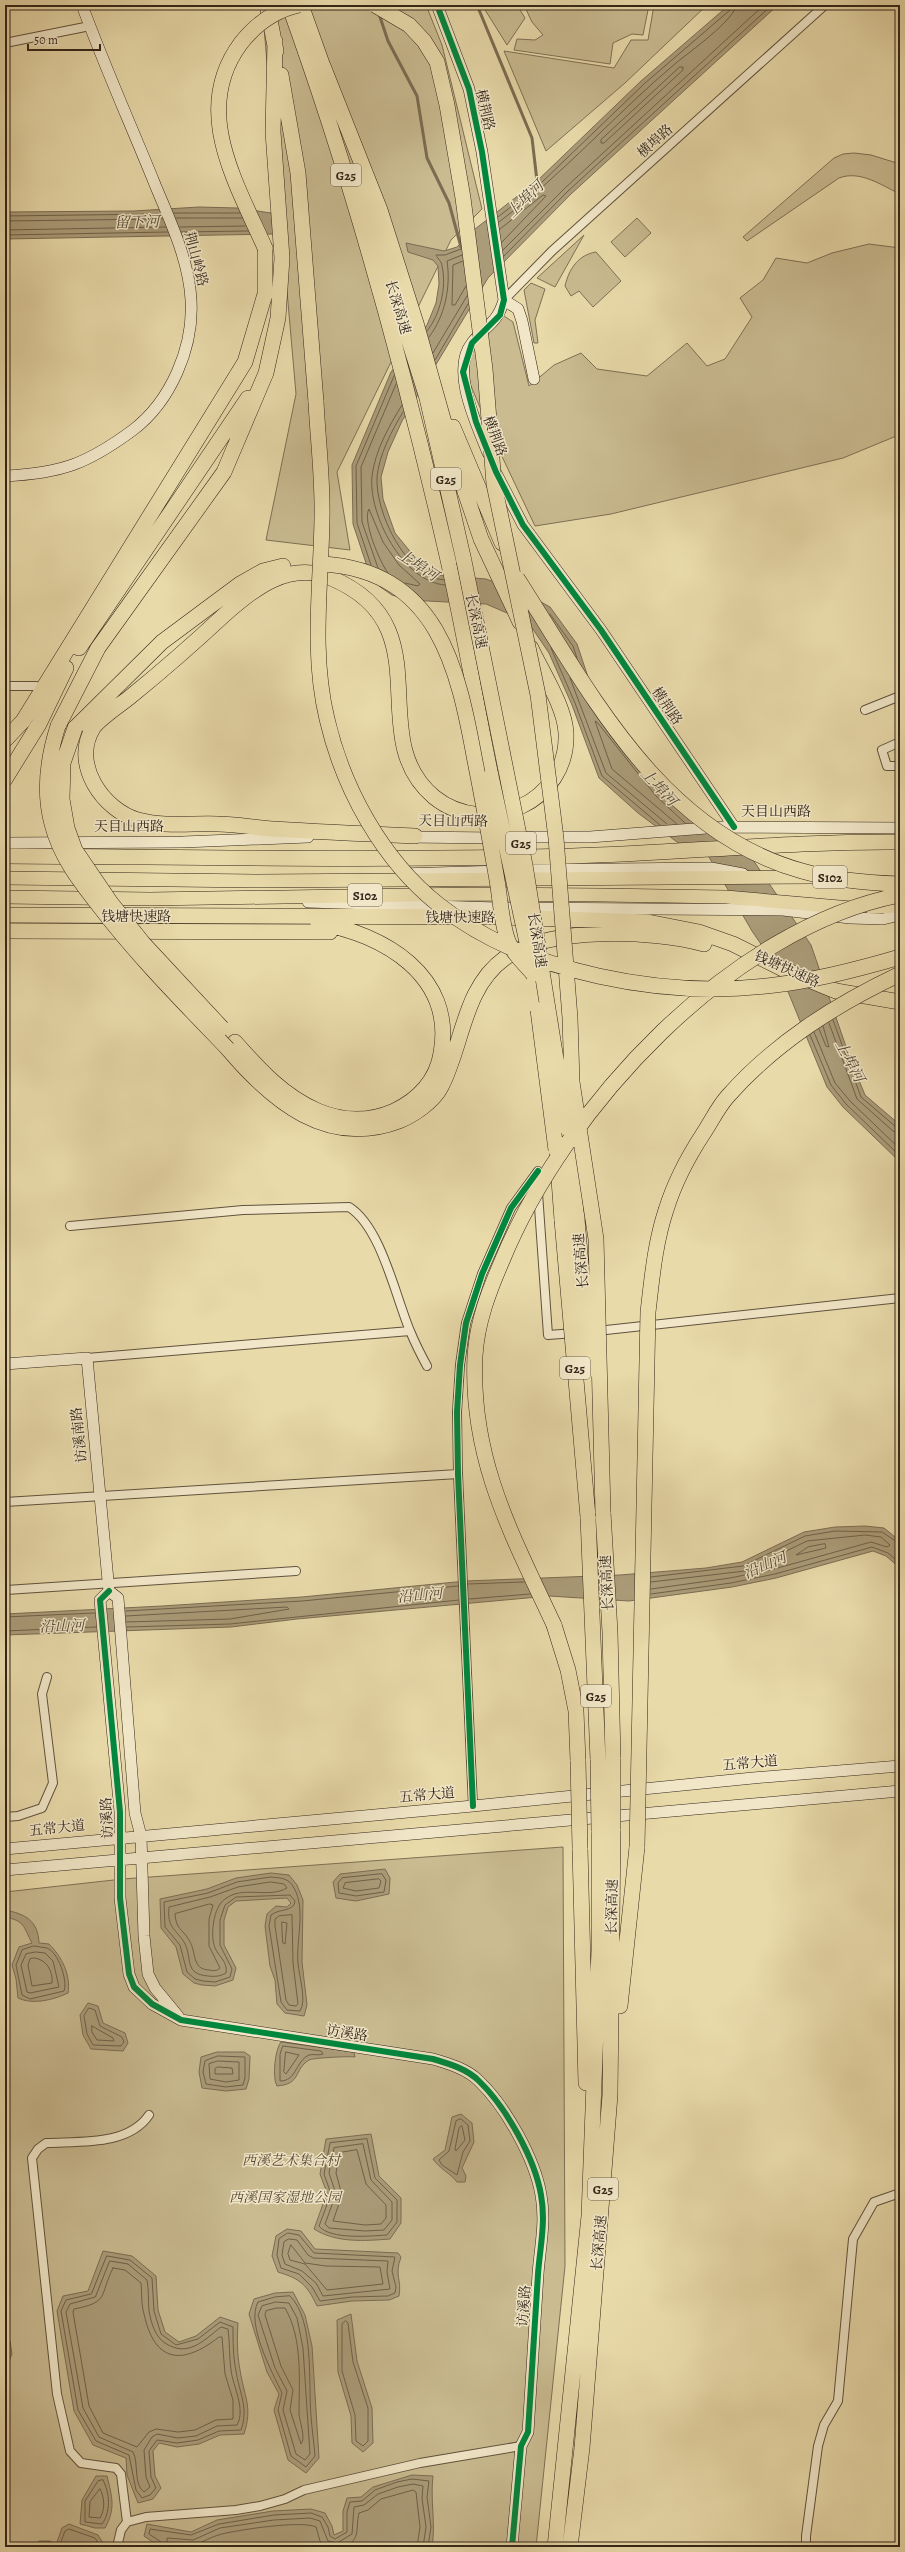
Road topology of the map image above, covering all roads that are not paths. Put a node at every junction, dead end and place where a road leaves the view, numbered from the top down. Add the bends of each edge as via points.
1 (82, 5) edge
2 (267, 5) edge
3 (289, 5) edge
4 (300, 5) edge
5 (375, 5) edge
6 (437, 5) edge
7 (825, 5) edge
8 (90, 26) junction
9 (275, 41) junction
10 (5, 43) edge
11 (504, 300) junction
12 (245, 362) junction
13 (266, 371) junction
14 (534, 380) dead end
15 (430, 392) junction
16 (212, 452) junction
17 (5, 476) edge
18 (5, 686) edge
19 (36, 686) dead end
20 (900, 696) edge
21 (865, 710) dead end
22 (5, 740) edge
23 (900, 742) edge
24 (900, 766) edge
25 (5, 779) edge
26 (734, 827) junction
27 (900, 828) edge
28 (415, 836) junction
29 (900, 842) edge
30 (5, 843) edge
31 (5, 856) edge
32 (5, 878) edge
33 (900, 878) edge
34 (900, 884) edge
35 (900, 895) edge
36 (5, 897) edge
37 (786, 906) junction
38 (900, 906) edge
39 (5, 915) edge
40 (900, 915) edge
41 (245, 916) junction
42 (5, 931) edge
43 (379, 941) junction
44 (900, 957) edge
45 (764, 960) junction
46 (534, 974) junction
47 (900, 974) edge
48 (900, 1002) edge
49 (231, 1045) junction
50 (570, 1220) junction
51 (70, 1226) dead end
52 (900, 1298) edge
53 (410, 1331) junction
54 (87, 1358) junction
55 (5, 1364) edge
56 (427, 1366) dead end
57 (458, 1474) junction
58 (100, 1495) junction
59 (5, 1502) edge
60 (603, 1512) junction
61 (296, 1571) dead end
62 (108, 1587) junction
63 (6, 1590) dead end
64 (47, 1677) dead end
65 (605, 1759) junction
66 (900, 1766) edge
67 (900, 1790) edge
68 (473, 1806) junction
69 (5, 1817) edge
70 (606, 1830) junction
71 (141, 1836) junction
72 (121, 1837) junction
73 (5, 1849) edge
74 (142, 1859) junction
75 (121, 1861) junction
76 (5, 1870) edge
77 (181, 2020) junction
78 (610, 2095) junction
79 (149, 2114) dead end
80 (900, 2193) edge
81 (589, 2216) junction
82 (521, 2446) junction
83 (127, 2522) junction
84 (117, 2547) edge
85 (512, 2547) edge
86 (555, 2547) edge
87 (570, 2547) edge
88 (806, 2547) edge

1 - 8 street, 荆山岭路
2 - 9 highway
3 - 46 highway, 长深高速 / G25, bridge via 357,212 413,416 448,561
4 - 12 highway, bridge via 261,22 245,38 233,54 219,91 218,120 228,165 265,248 265,294
4 - 15 highway via 380,210
5 - 60 highway, bridge via 409,25 424,41 437,62 463,198 485,369 494,484 538,695 556,838 570,1018 572,1082 596,1239
6 - 11 street, 横荆路 via 469,89 482,152
7 - 11 street, 横埠路 via 552,251
8 - 10 street
8 - 17 street, 荆山岭路 via 181,250 191,300 190,331 181,364 165,395 146,420 99,454 71,467 41,474
9 - 13 highway via 273,132 282,258 278,318
9 - 44 highway, bridge via 298,173 316,402 322,517 317,631 326,717 337,754 373,830 400,866 438,904 496,939 539,959 571,970 614,979 690,987 773,986 816,979
11 - 14 street via 518,309
11 - 26 street, 横荆路 via 500,315 472,343 465,358 463,372 476,422 496,472 523,525 601,630
12 - 16 highway
12 - 22 highway via 23,721
13 - 16 highway
13 - 49 highway, bridge via 224,472 98,648 58,726 50,752 47,778 51,823 60,848 82,883 129,944
15 - 28 highway, bridge via 481,539 564,722 566,736 562,757 551,784 519,810 498,814 478,815 459,811 437,799 420,783 410,766 403,736 395,647 389,629 366,597 346,584 320,573 300,572 271,579 249,593 177,658 93,728 85,754 91,780 109,803 137,820 170,824 220,824
15 - 34 highway, bridge via 471,466 516,577 616,733 683,806 721,835 759,855 802,871 863,883
15 - 50 highway, 长深高速 / G25, bridge via 525,865 567,1128
16 - 25 highway via 66,668 39,724
18 - 19 street
20 - 21 street
23 - 24 street via 882,750 887,766
26 - 27 street, 天目山西路
26 - 28 street, 天目山西路 via 590,837
28 - 30 street, 天目山西路
29 - 31 highway via 688,849 576,856 464,858
32 - 33 main road, S102 via 543,881 714,873
35 - 81 highway, bridge via 869,901 808,926 737,970 694,1002 660,1035 584,1117 528,1202 484,1303 475,1354 475,1400 482,1450 501,1511 554,1625 576,1711
36 - 37 main road, S102 via 150,899 480,894
37 - 38 main road, S102
37 - 40 street via 850,918 883,919
39 - 41 highway, 钱塘快速路
41 - 43 highway via 344,928
41 - 45 highway, 钱塘快速路 via 512,917 648,922 699,932 733,944
42 - 43 highway via 333,932
43 - 49 highway via 405,959 425,980 440,1007 445,1034 439,1065 426,1088 409,1104 385,1115 368,1119 347,1119 318,1111 283,1091
45 - 48 highway, 钱塘快速路, bridge via 836,991
45 - 49 highway via 691,940 648,936 596,933 530,946 505,958 484,979 466,1014 454,1056 441,1088 408,1118 384,1126 328,1126 289,1108 248,1073
46 - 49 highway, bridge via 509,943 457,675 430,619 404,591 365,572 344,566 298,563 263,571 240,584 162,642 75,728 63,763 62,799 67,828 75,850 143,943
46 - 50 highway, 长深高速 / G25, bridge via 556,1150
47 - 78 highway, bridge via 862,992 813,1022 772,1052 727,1097 689,1156 666,1209 655,1254 648,1312 637,1847
50 - 60 highway, 长深高速 / G25, bridge
50 - 65 highway, 长深高速 / G25, bridge via 594,1632
51 - 53 street via 243,1210 349,1207 360,1214 380,1251
52 - 57 street via 548,1336 539,1222 538,1171 511,1208 482,1274 466,1323 457,1412
53 - 54 street
53 - 56 street
54 - 55 street
54 - 58 street, 访溪南路
57 - 58 street
57 - 68 street
58 - 59 street
58 - 62 street, 访溪南路
60 - 65 highway, 长深高速 / G25 via 610,1632
61 - 62 street
62 - 63 street
62 - 71 street via 118,1598 135,1813
62 - 72 street, 访溪路 via 100,1600
64 - 69 street via 42,1694 54,1783 42,1808 18,1816
65 - 70 highway, 长深高速 / G25, bridge
66 - 68 street, 五常大道
67 - 74 street
68 - 71 street, 五常大道
70 - 78 highway, 长深高速 / G25
70 - 81 highway, 长深高速 / G25
71 - 72 street, 五常大道
71 - 74 street
72 - 73 street, 五常大道
72 - 75 street, 访溪路
74 - 75 street
74 - 77 street via 144,1936 148,1974 155,1988
75 - 76 street
75 - 77 street, 访溪路 via 120,1898 129,1974 133,1984 152,2004
77 - 82 street, 访溪路 via 433,2058 457,2067 479,2081 497,2102 525,2150 538,2183 542,2209 543,2232 528,2432
78 - 87 highway, 长深高速 / G25 via 582,2448
79 - 83 street via 142,2126 125,2135 46,2144 38,2148 32,2158 57,2394 70,2451 81,2463 116,2468 121,2474
80 - 88 street via 874,2202 853,2239 838,2401 824,2425 818,2446
81 - 86 highway, 长深高速 / G25
82 - 83 street via 420,2463 304,2490 260,2506 146,2517
82 - 85 street, 访溪路
83 - 84 street via 120,2530

